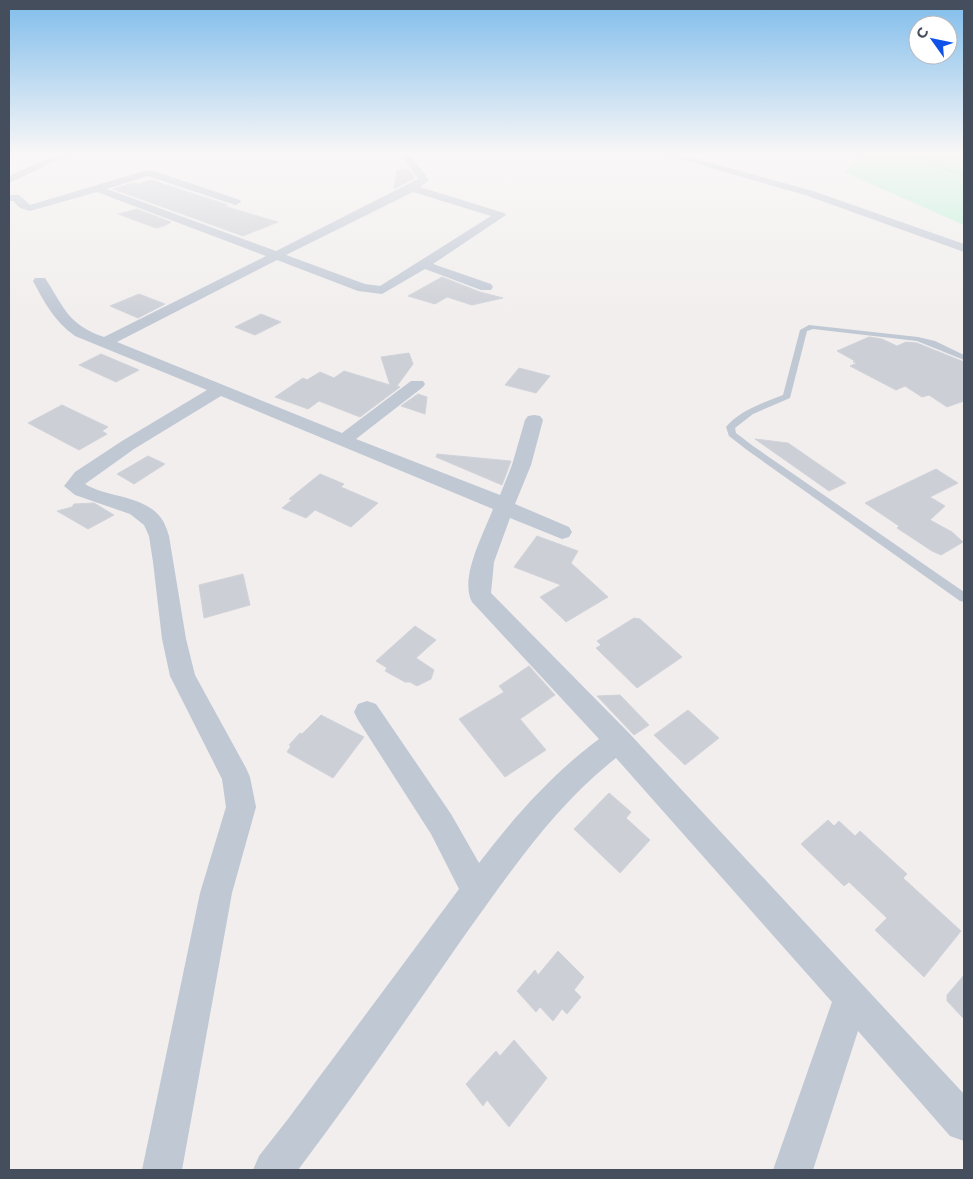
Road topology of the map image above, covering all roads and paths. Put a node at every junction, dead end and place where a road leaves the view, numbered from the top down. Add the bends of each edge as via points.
1 (151, 209) edge
2 (371, 209) edge
3 (481, 209) edge
4 (852, 209) edge
5 (964, 248) edge
6 (278, 256) junction
7 (425, 265) junction
8 (40, 281) dead end
9 (486, 287) dead end
10 (105, 342) junction
11 (964, 358) edge
12 (417, 384) dead end
13 (221, 390) junction
14 (534, 420) dead end
15 (345, 439) junction
16 (504, 507) junction
17 (562, 532) dead end
18 (964, 598) edge
19 (367, 712) dead end
20 (618, 740) junction
21 (477, 891) junction
22 (851, 999) junction
23 (964, 1122) edge
24 (162, 1170) edge
25 (273, 1170) edge
26 (793, 1170) edge

1 - 6 street
2 - 6 street
3 - 7 street via 500,215
4 - 5 street
6 - 7 street via 363,288 382,290
6 - 10 street
7 - 9 street
8 - 10 street via 71,328
10 - 13 street
11 - 18 lane via 918,339 812,327 804,330 788,396 749,413 730,427 732,434 750,448
12 - 15 street
13 - 15 street
13 - 24 street via 120,450 82,476 74,486 137,509 153,521 159,536 174,640 183,676 236,777 242,807 216,893
14 - 16 street via 516,482
15 - 16 street via 496,500
16 - 17 street
16 - 20 street via 484,560 480,596
19 - 21 street via 441,824
20 - 21 street via 565,784
20 - 22 street
21 - 25 street
22 - 23 street
22 - 26 street

